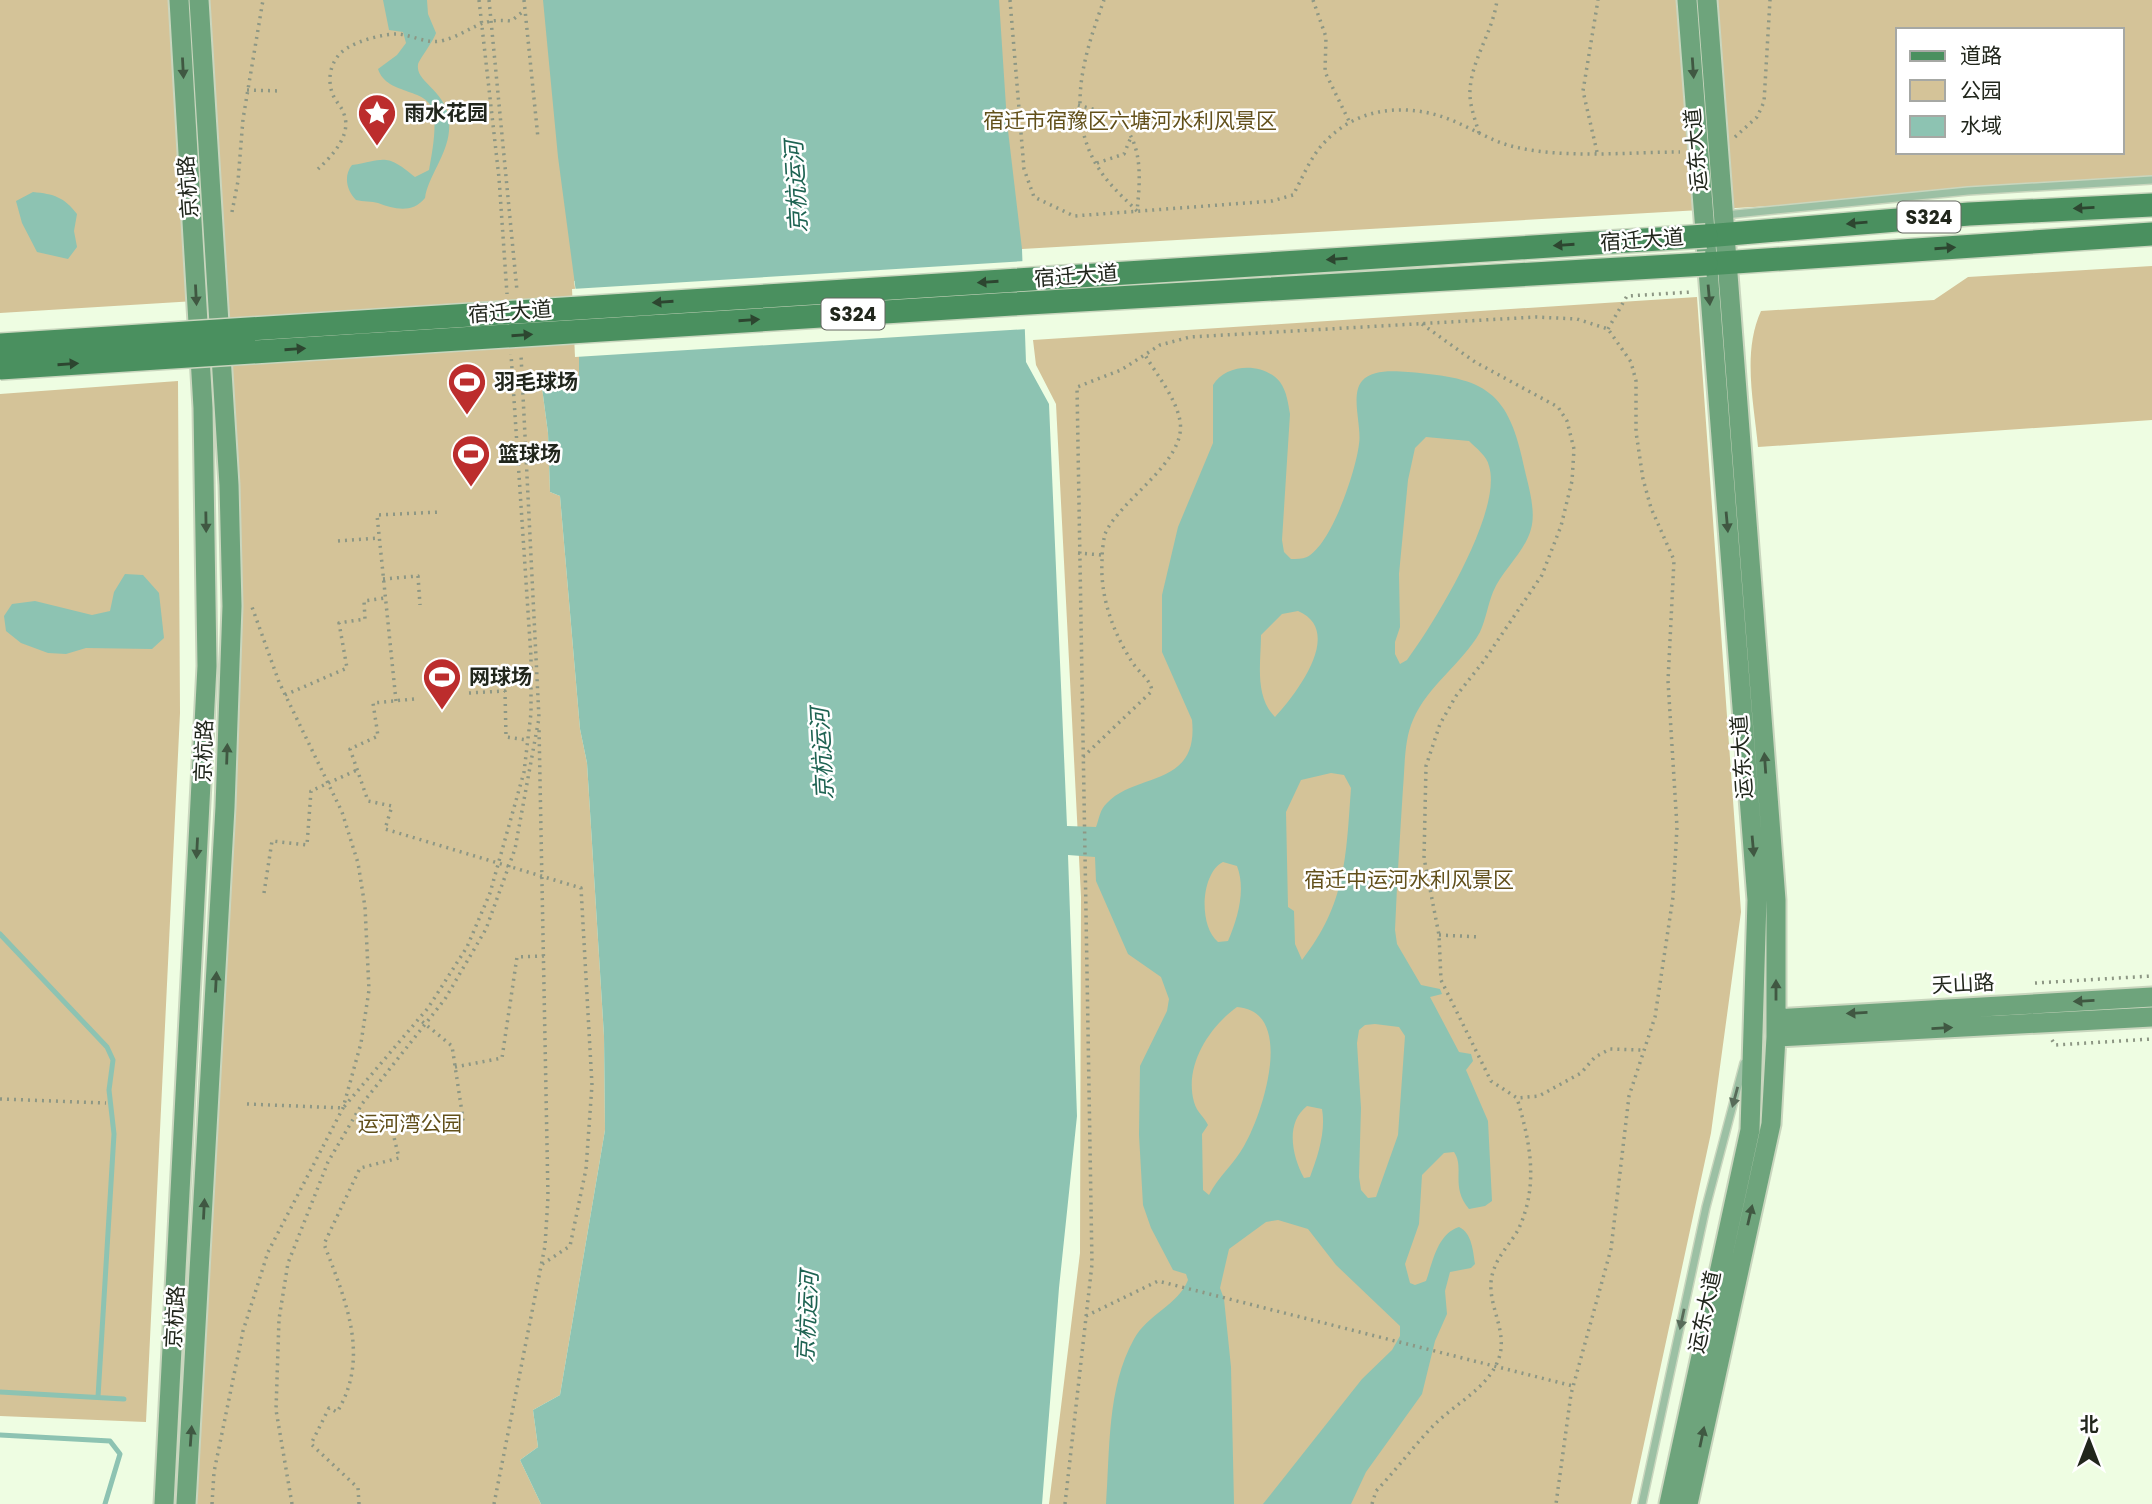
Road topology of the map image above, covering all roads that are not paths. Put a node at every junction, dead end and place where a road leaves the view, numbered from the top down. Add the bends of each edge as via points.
1 (179, 0) edge
2 (200, 0) edge
3 (1687, 0) edge
4 (1707, 0) edge
5 (1709, 152) junction
6 (2152, 180) edge
7 (2152, 205) edge
8 (1718, 228) junction
9 (2152, 234) edge
10 (1716, 263) junction
11 (0, 345) edge
12 (0, 368) edge
13 (2152, 997) edge
14 (2152, 1017) edge
15 (1776, 1028) junction
16 (1752, 1031) junction
17 (164, 1504) edge
18 (186, 1504) edge
19 (1642, 1504) edge
20 (1669, 1504) edge
21 (1688, 1504) edge

1 -> 17 street, 京杭路 via 203,408 207,666
18 -> 2 street, 京杭路 via 232,606
3 -> 5 street, 运东大道
4 - 5 street, 运东大道
5 - 8 street, 运东大道
5 - 8 street, 运东大道
6 - 8 lane via 1968,191
7 -> 8 main road, 宿迁大道 / S324
8 - 10 street, 运东大道
8 -> 11 main road, 宿迁大道 / S324, bridge
10 -> 9 main road, 宿迁大道 / S324
12 -> 10 main road, 宿迁大道 / S324, bridge
15 -> 10 street, 运东大道 via 1776,900
10 -> 16 street, 运东大道 via 1709,291 1757,900
13 -> 15 street, 天山路
15 -> 14 street, 天山路
21 -> 15 street, 运东大道 via 1771,1124
16 -> 19 lane via 1706,1207
16 - 20 street, 运东大道 via 1750,1130

